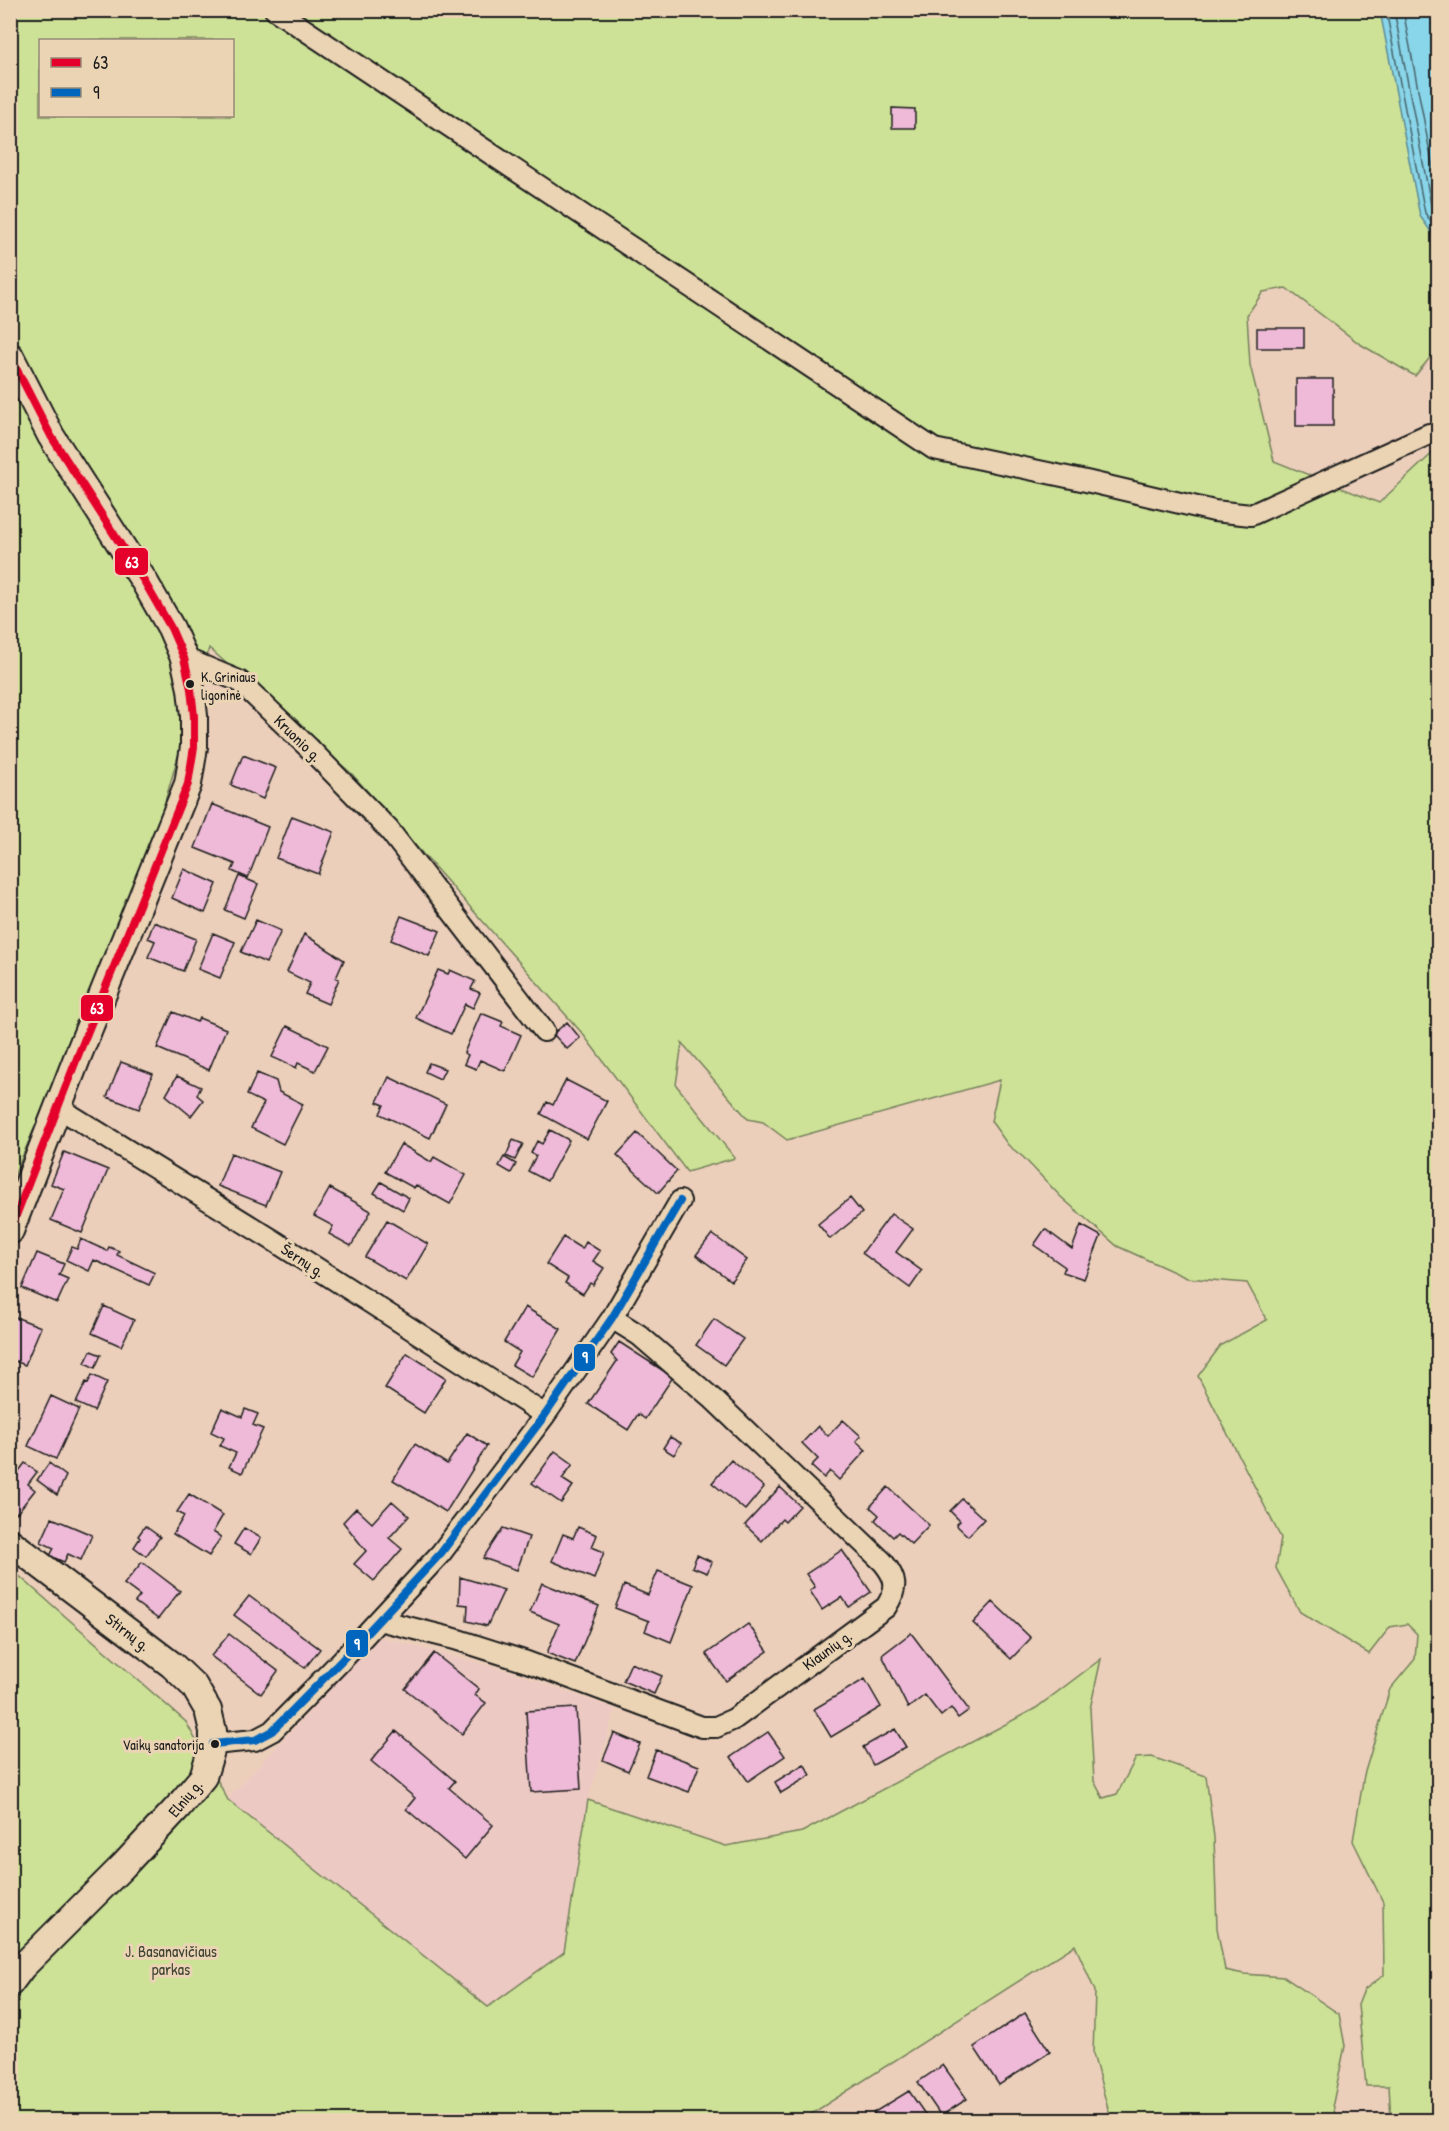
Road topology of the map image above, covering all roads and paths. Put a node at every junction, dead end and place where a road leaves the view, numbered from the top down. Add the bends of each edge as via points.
1 (275, 10) edge
2 (10, 356) edge
3 (1429, 434) dead end
4 (184, 658) junction
5 (544, 1031) dead end
6 (59, 1108) junction
7 (680, 1201) dead end
8 (10, 1231) edge
9 (612, 1318) junction
10 (545, 1415) junction
11 (10, 1542) edge
12 (379, 1620) junction
13 (213, 1744) junction
14 (10, 1983) edge

1 - 3 street via 934,449 1214,512 1251,515
2 - 4 street via 51,436 144,581
4 - 5 street, Kruonio g. via 239,681 308,747 388,830
4 - 6 street via 194,716 188,784
6 - 8 street
6 - 10 street, Šernų g.
7 - 9 street
9 - 10 street
9 - 12 street, Kiaunių g. via 639,1335 713,1399 883,1562 893,1574 895,1586 886,1607 734,1719 716,1727 702,1727 455,1639
10 - 12 street via 441,1553
11 - 13 street, Stirnų g. via 194,1686 208,1710
12 - 13 street via 272,1731 255,1740
13 - 14 street, Elnių g. via 203,1777 178,1808

